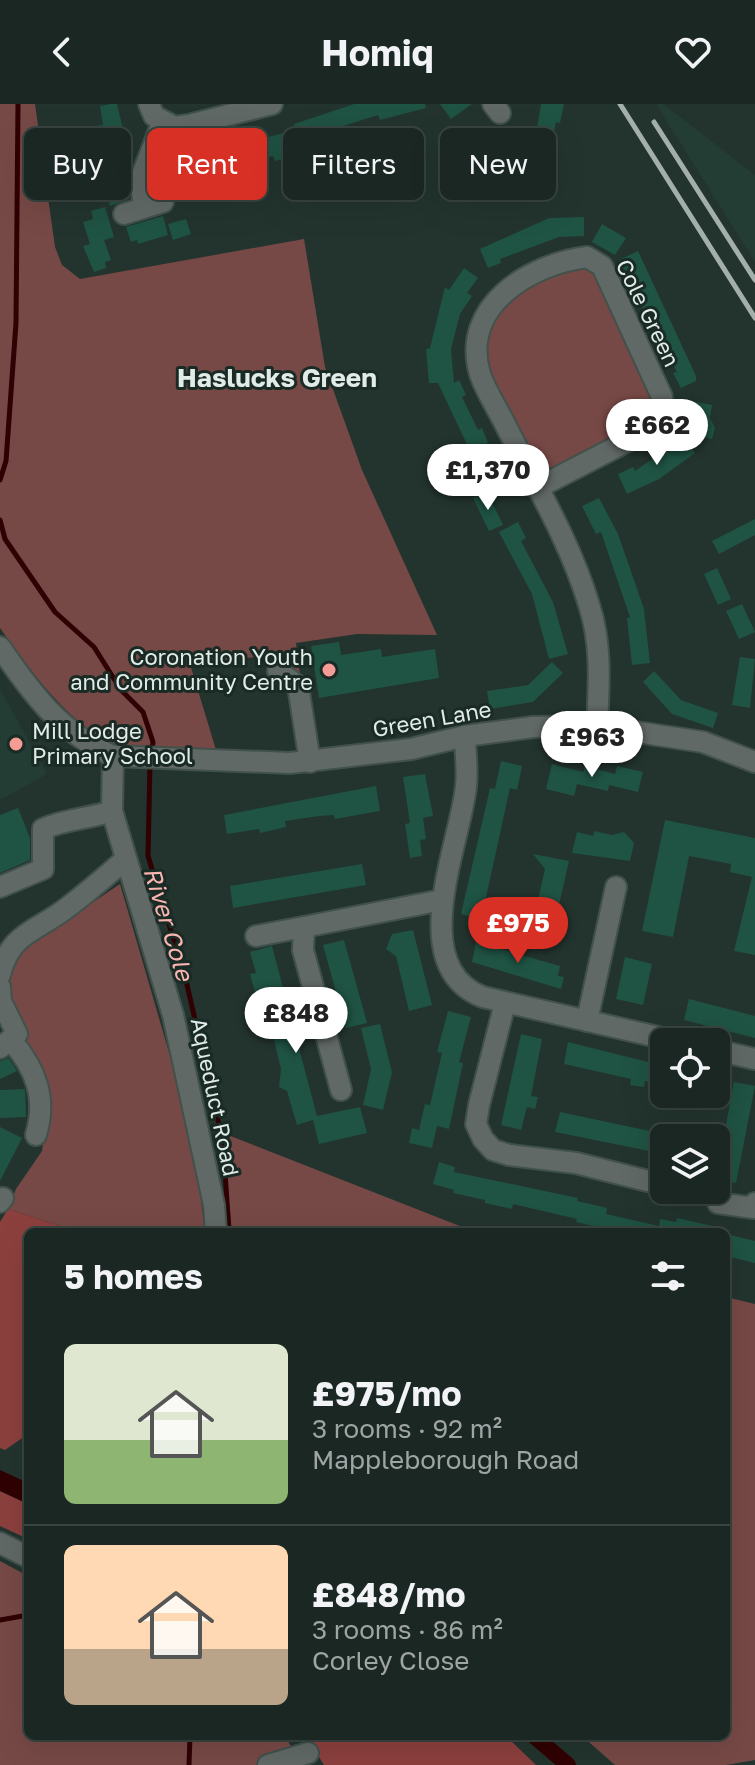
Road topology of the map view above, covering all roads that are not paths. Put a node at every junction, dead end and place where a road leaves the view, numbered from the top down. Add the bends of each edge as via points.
1 (149, 104) edge
2 (272, 104) edge
3 (162, 123) junction
4 (124, 214) dead end
5 (537, 488) junction
6 (0, 647) edge
7 (278, 671) dead end
8 (597, 726) junction
9 (465, 736) junction
10 (113, 756) junction
11 (755, 760) edge
12 (310, 762) junction
13 (112, 811) junction
14 (126, 859) junction
15 (0, 887) edge
16 (616, 887) dead end
17 (442, 900) junction
18 (590, 902) dead end
19 (612, 907) junction
20 (304, 927) junction
21 (256, 936) dead end
22 (0, 975) edge
23 (0, 987) edge
24 (505, 1003) junction
25 (587, 1021) junction
26 (650, 1035) edge
27 (6, 1045) edge
28 (730, 1053) edge
29 (755, 1059) edge
30 (341, 1090) dead end
31 (36, 1135) dead end
32 (648, 1181) dead end
33 (755, 1203) edge
34 (725, 1204) edge
35 (216, 1228) edge
36 (0, 1543) edge
37 (24, 1555) edge
38 (303, 1755) edge
39 (268, 1765) edge

1 - 3 street
2 - 3 street via 189,125
3 - 4 street via 140,180 154,204
5 - 5 street, Cole Green via 480,373 478,335 500,294 565,260 587,257 602,266 626,316 662,397 661,416 653,428
5 - 8 street, Cole Green via 589,605 599,662
6 - 10 street via 51,716
7 - 12 street via 298,686
8 - 9 street, Green Lane
8 - 11 street, Green Lane via 703,742
9 - 12 street, Green Lane
9 - 17 street via 466,785
10 - 12 street, Green Lane
10 - 13 street, Aqueduct Road
13 - 14 street, Aqueduct Road
13 - 15 street via 86,820 61,820 43,829 43,869
14 - 22 street via 25,934 4,957
14 - 35 street, Aqueduct Road via 173,1015
16 - 19 street
17 - 20 street
17 - 24 street via 443,939 455,974 474,994
18 - 19 street
19 - 25 street
20 - 21 street
20 - 30 street via 303,950 346,1067
23 - 27 street via 17,1034
24 - 25 street
24 - 32 street via 479,1105 476,1124 483,1139 493,1150 509,1155 576,1163
25 - 26 street
27 - 31 street via 31,1064 41,1096
28 - 29 street
33 - 34 street via 754,1208
36 - 37 street
38 - 39 street

